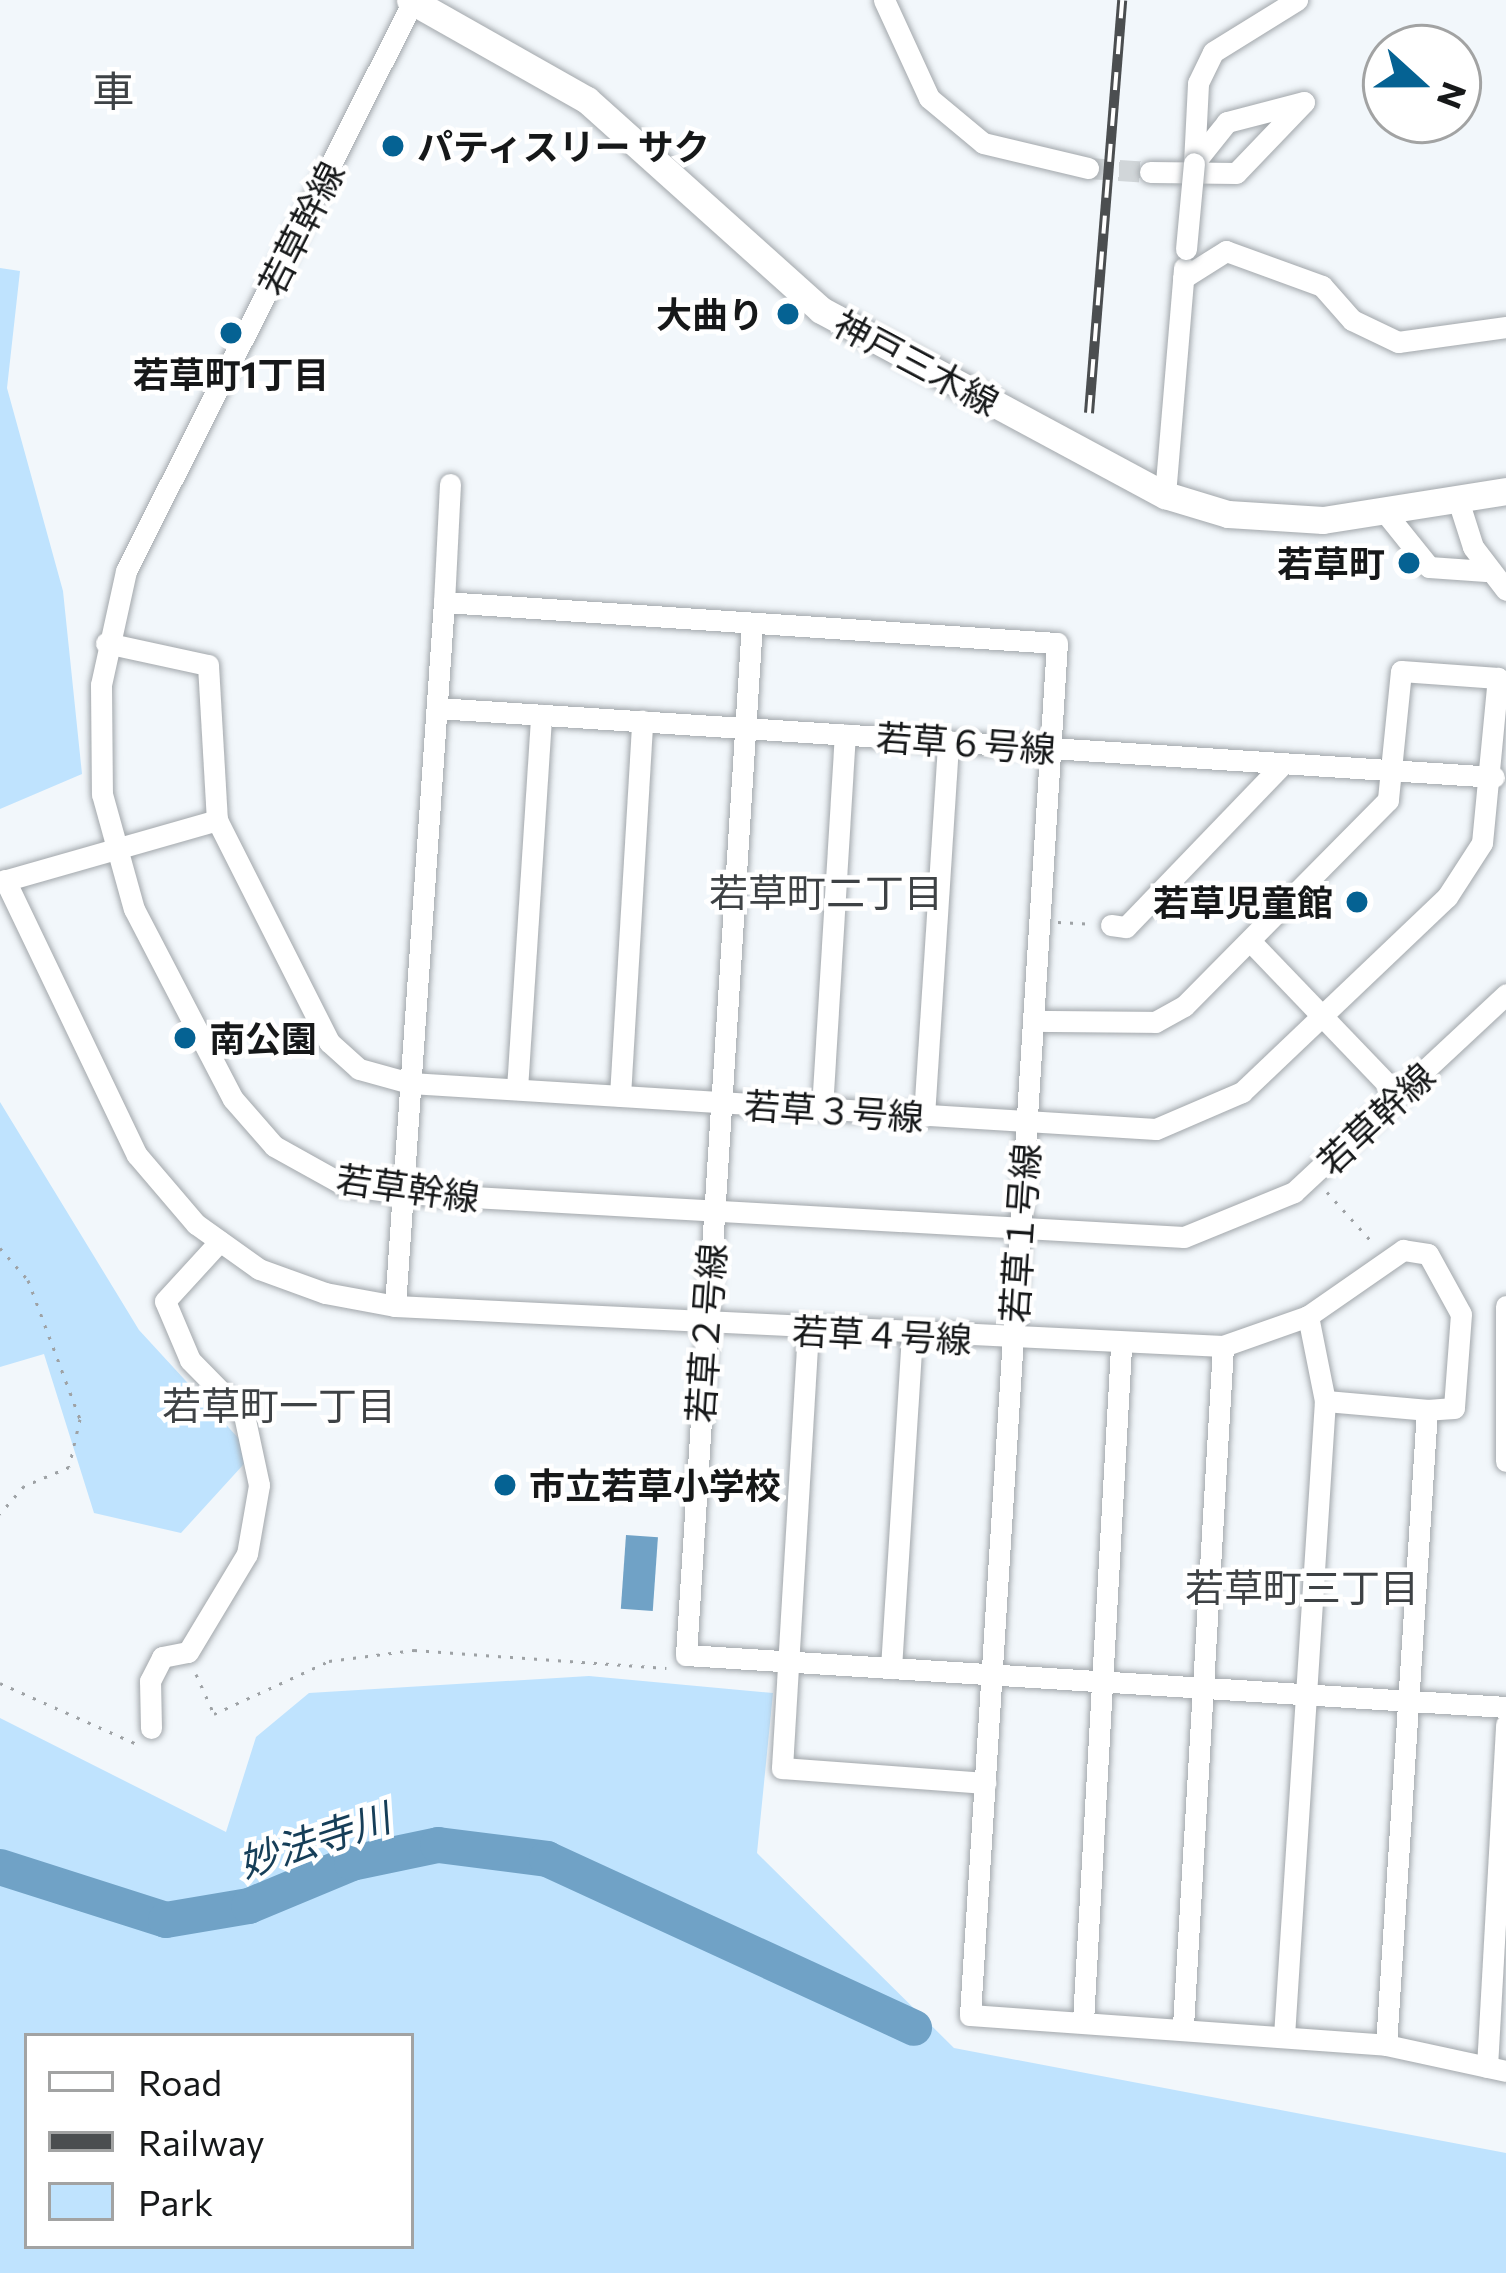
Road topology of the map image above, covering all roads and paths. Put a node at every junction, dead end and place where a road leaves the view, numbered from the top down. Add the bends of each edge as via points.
1 (884, 0) edge
2 (1297, 0) edge
3 (411, 1) edge
4 (1194, 163) junction
5 (1088, 168) tunnel mouth
6 (1150, 172) tunnel mouth
7 (1183, 278) junction
8 (1506, 328) edge
9 (450, 484) dead end
10 (1506, 491) edge
11 (1165, 495) junction
12 (1458, 500) junction
13 (1384, 511) junction
14 (1486, 571) junction
15 (1506, 590) edge
16 (444, 602) junction
17 (752, 622) junction
18 (106, 643) junction
19 (437, 707) junction
20 (541, 715) junction
21 (642, 721) junction
22 (743, 728) junction
23 (845, 735) junction
24 (948, 741) junction
25 (1050, 748) junction
26 (1282, 764) junction
27 (1393, 771) junction
28 (1494, 777) junction
29 (217, 820) junction
30 (113, 850) junction
31 (2, 881) edge
32 (1055, 922) dead end
33 (1111, 926) joint
34 (1252, 944) junction
35 (1506, 994) edge
36 (1320, 1018) junction
37 (1033, 1021) junction
38 (410, 1083) junction
39 (517, 1089) junction
40 (620, 1096) junction
41 (1399, 1096) junction
42 (722, 1102) junction
43 (822, 1109) junction
44 (924, 1116) junction
45 (1027, 1123) junction
46 (1322, 1186) dead end
47 (402, 1193) junction
48 (713, 1213) junction
49 (1020, 1232) junction
50 (220, 1241) junction
51 (0, 1248) edge
52 (1388, 1260) junction
53 (395, 1306) junction
54 (1506, 1306) edge
55 (1309, 1316) junction
56 (706, 1324) junction
57 (808, 1330) junction
58 (912, 1336) junction
59 (1012, 1341) junction
60 (1223, 1346) junction
61 (1121, 1348) junction
62 (1325, 1401) junction
63 (1427, 1410) junction
64 (1506, 1460) edge
65 (0, 1514) edge
66 (188, 1652) junction
67 (788, 1661) junction
68 (674, 1668) dead end
69 (890, 1668) junction
70 (992, 1675) junction
71 (1101, 1681) junction
72 (0, 1683) edge
73 (1204, 1687) junction
74 (1306, 1694) junction
75 (1408, 1701) junction
76 (1506, 1707) edge
77 (1506, 1725) edge
78 (152, 1728) joint
79 (985, 1783) junction
80 (1083, 2021) junction
81 (1183, 2026) junction
82 (1284, 2036) junction
83 (1386, 2045) junction
84 (1497, 2069) edge

1 - 5 street via 929,98 983,143
2 - 4 street via 1213,52 1198,82
3 - 11 main road, 神戸三木線 via 587,100 821,310
3 - 18 street, 若草幹線 via 126,571
4 - 6 street via 1227,122 1304,102 1236,173
4 - 7 street, bridge
7 - 8 street via 1226,250 1322,286 1352,320 1398,342 1480,323
7 - 11 street
9 - 16 street
10 - 12 main road, 神戸三木線
11 - 13 main road, 神戸三木線 via 1228,514
12 - 13 main road, 神戸三木線
12 - 14 street
13 - 14 street via 1430,567
14 - 15 street
16 - 17 street, 若草１号線
16 - 19 street
17 - 22 street, 若草２号線
17 - 25 street, 若草１号線 via 1057,643
18 - 29 street, 若草３号線 via 208,665
18 - 30 street, 若草幹線 via 97,736
19 - 20 street, 若草６号線
19 - 38 street
20 - 21 street, 若草６号線
20 - 39 street
21 - 22 street, 若草６号線
21 - 40 street
22 - 23 street, 若草６号線
22 - 42 street, 若草２号線
23 - 24 street, 若草６号線
23 - 43 street
24 - 25 street, 若草６号線
24 - 44 street
25 - 26 street, 若草６号線
25 - 37 street, 若草１号線
26 - 27 street, 若草６号線
26 - 33 street via 1126,927
27 - 28 street, 若草６号線
27 - 28 street, 若草３号線 via 1401,671 1498,678
27 - 34 street via 1366,833
28 - 36 street, 若草３号線 via 1482,843 1447,897
29 - 30 street, 若草４号線
29 - 38 street, 若草３号線 via 329,1042 358,1069
30 - 31 street, 若草４号線
30 - 47 street, 若草幹線 via 149,940 251,1124 305,1168
31 - 50 street, 若草４号線 via 137,1155
32 - 33 path
34 - 36 street
34 - 37 street via 1154,1022
35 - 41 street, 若草幹線
36 - 41 street
36 - 45 street, 若草３号線 via 1201,1117 1156,1129
37 - 45 street, 若草１号線
38 - 39 street, 若草３号線
38 - 47 street
39 - 40 street, 若草３号線
40 - 42 street, 若草３号線
41 - 49 street, 若草幹線 via 1294,1192 1232,1225 1160,1239
42 - 43 street, 若草３号線
42 - 48 street, 若草２号線
43 - 44 street, 若草３号線
44 - 45 street, 若草３号線
45 - 49 street, 若草１号線
46 - 52 path
47 - 48 street, 若草幹線
47 - 53 street
48 - 49 street, 若草幹線
48 - 56 street, 若草２号線
49 - 59 street, 若草１号線
50 - 53 street, 若草４号線 via 325,1293
50 - 66 street via 165,1301 190,1360 244,1414 259,1485 247,1554
51 - 65 path via 35,1294 80,1419 69,1468 24,1486
52 - 55 street, 若草４号線
52 - 63 street via 1403,1250 1428,1254 1461,1314 1454,1408
53 - 56 street, 若草４号線
54 - 64 street
55 - 60 street, 若草４号線
55 - 62 street
56 - 57 street, 若草４号線
56 - 67 street, 若草２号線 via 686,1655
57 - 58 street, 若草４号線
57 - 67 street
58 - 59 street, 若草４号線
58 - 69 street
59 - 61 street, 若草４号線
59 - 70 street, 若草１号線
60 - 61 street, 若草４号線
60 - 73 street
61 - 71 street
62 - 63 street
62 - 74 street
63 - 75 street
66 - 68 path via 214,1714 329,1661 414,1651
66 - 78 street via 156,1669
67 - 69 street, 若草２号線
67 - 79 street via 782,1768
69 - 70 street, 若草２号線
70 - 71 street, 若草２号線
70 - 79 street, 若草１号線
71 - 73 street, 若草２号線
71 - 80 street
72 - 78 path via 136,1746
73 - 74 street, 若草２号線
73 - 81 street
74 - 75 street, 若草２号線
74 - 82 street
75 - 76 street, 若草２号線
75 - 83 street
77 - 84 street
79 - 80 street, 若草１号線 via 970,2015
80 - 81 street, 若草１号線
81 - 82 street, 若草１号線
82 - 83 street, 若草１号線
83 - 84 street, 若草１号線

